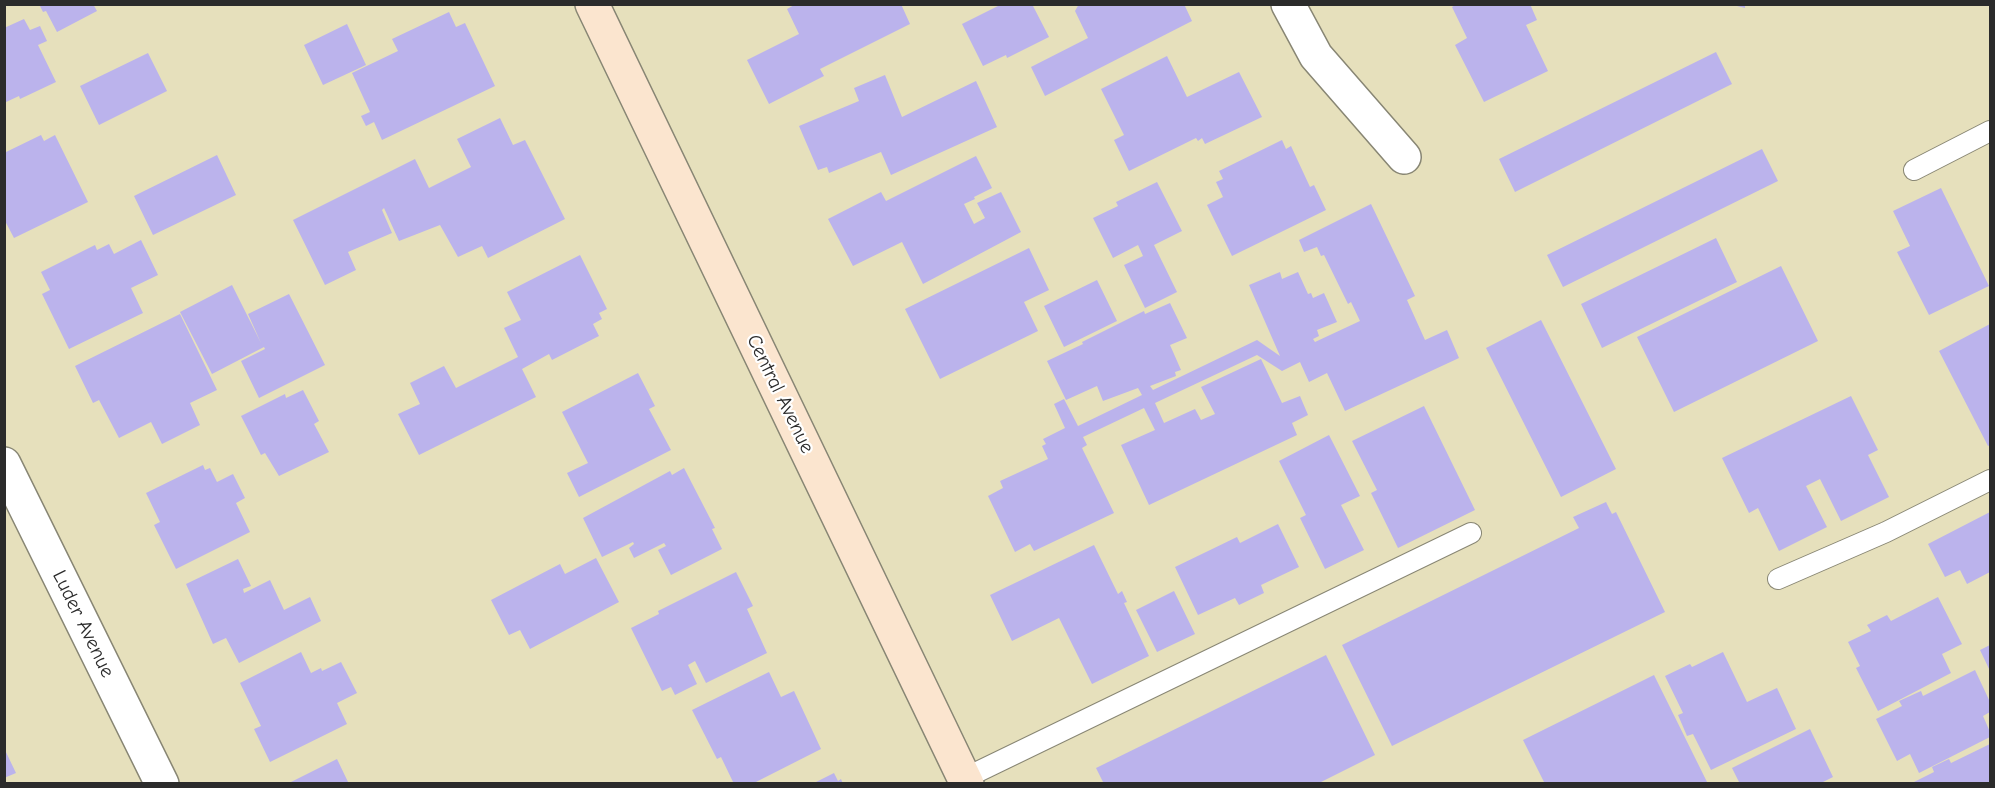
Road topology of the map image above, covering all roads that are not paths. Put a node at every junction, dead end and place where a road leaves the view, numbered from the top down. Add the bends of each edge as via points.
1 (592, 4) edge
2 (1288, 4) edge
3 (1990, 131) edge
4 (1404, 157) dead end
5 (1914, 170) dead end
6 (4, 464) edge
7 (1990, 480) edge
8 (1472, 533) dead end
9 (1778, 579) dead end
10 (966, 781) edge
11 (162, 783) edge

1 - 10 street, Central Avenue
2 - 4 street via 1316,56
3 - 5 lane
6 - 11 street, Luder Avenue
7 - 9 lane via 1886,532
8 - 10 lane

